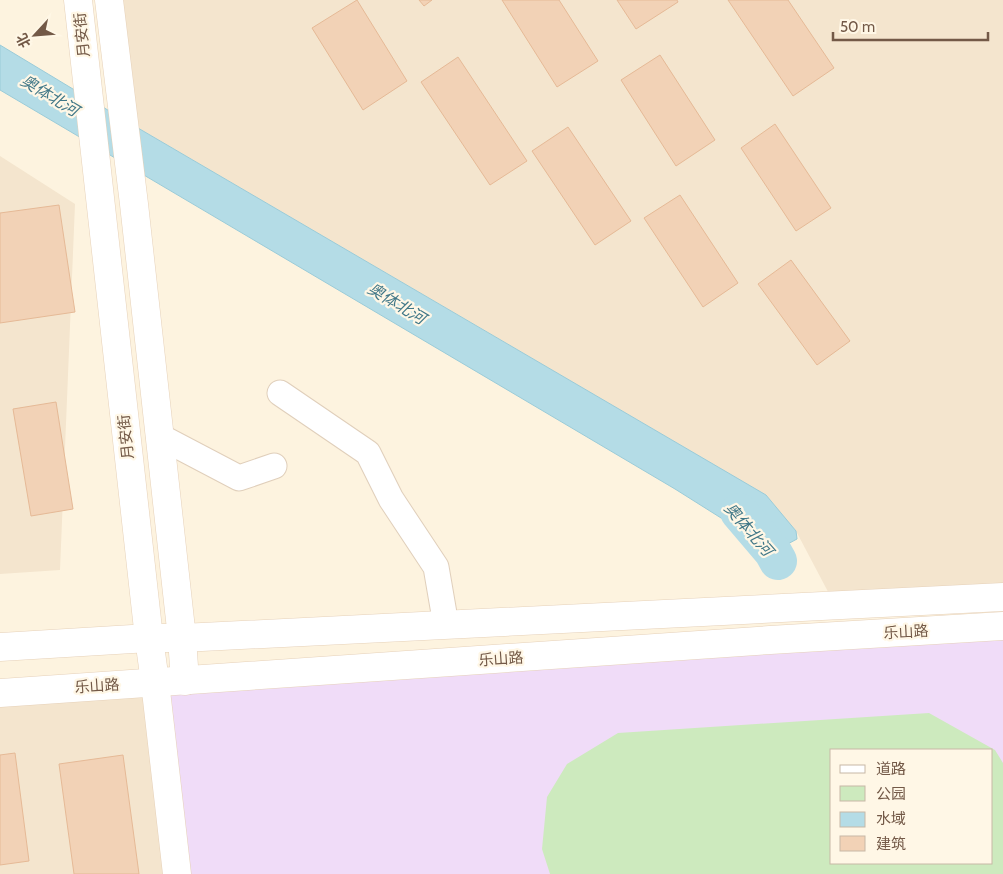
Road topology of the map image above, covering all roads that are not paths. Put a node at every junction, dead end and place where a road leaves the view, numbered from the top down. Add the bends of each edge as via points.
1 (78, 0) edge
2 (109, 0) edge
3 (280, 392) dead end
4 (159, 436) junction
5 (274, 466) dead end
6 (1003, 597) edge
7 (446, 625) junction
8 (1003, 626) edge
9 (149, 638) junction
10 (182, 638) junction
11 (0, 647) edge
12 (184, 681) junction
13 (155, 682) junction
14 (0, 693) edge
15 (177, 874) edge

1 - 9 street, 月安街
2 - 4 street
3 - 7 street via 368,452 391,499 436,567
4 - 5 street via 239,478
4 - 10 street
6 - 7 street, 乐山路
7 - 10 street, 乐山路
8 - 12 street, 乐山路
9 - 10 street, 乐山路
9 - 11 street, 乐山路
9 - 13 street, 月安街
10 - 12 street
12 - 13 street, 乐山路
13 - 14 street, 乐山路
13 - 15 street, 月安街

